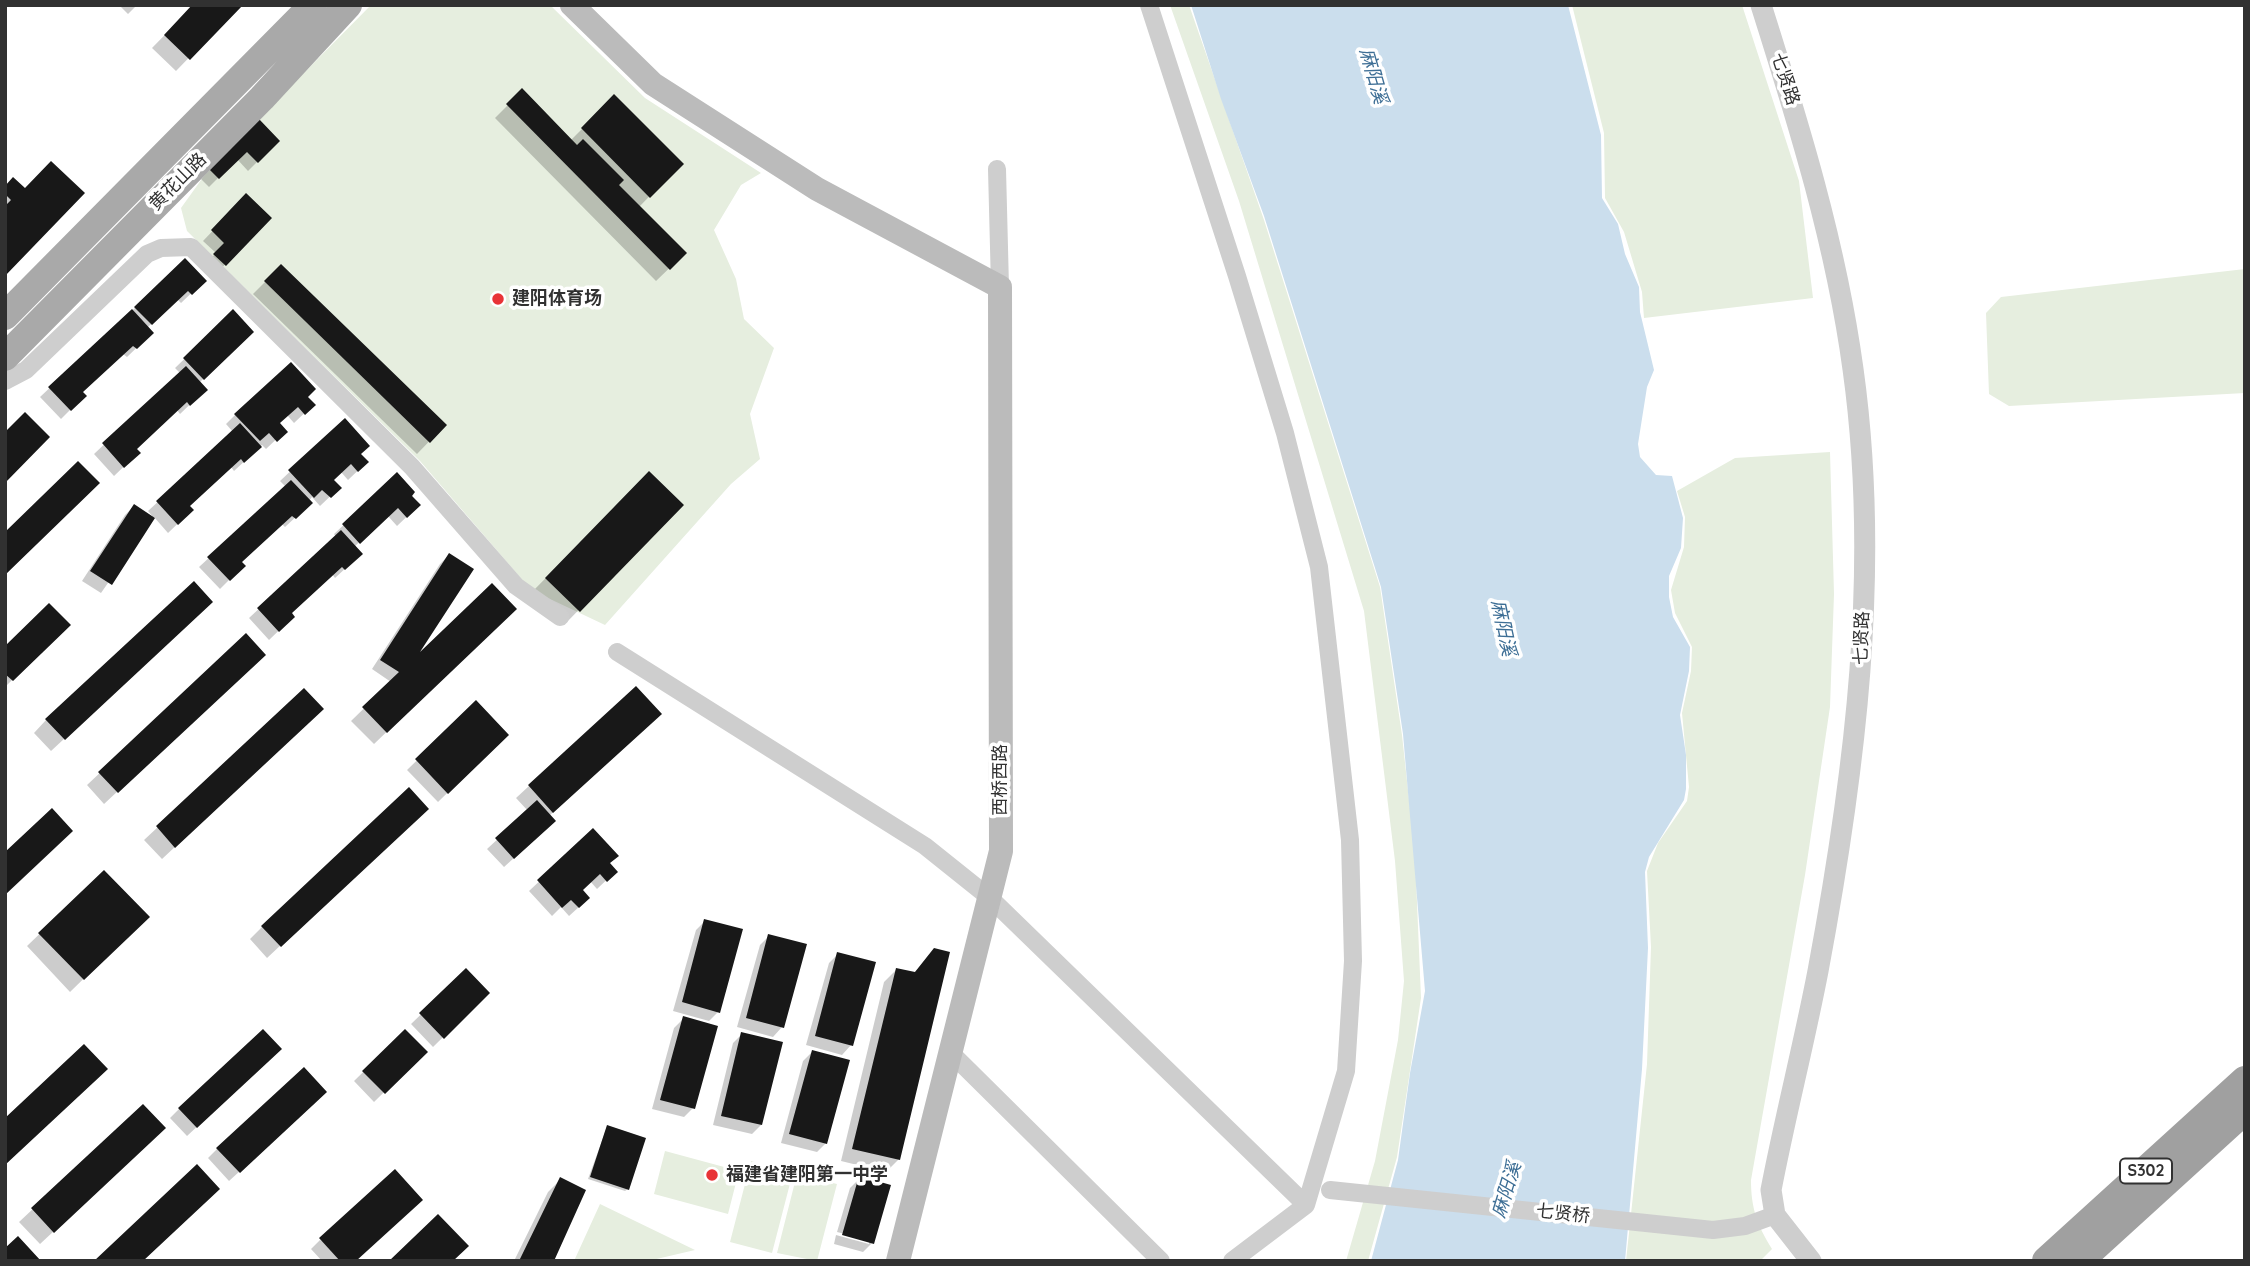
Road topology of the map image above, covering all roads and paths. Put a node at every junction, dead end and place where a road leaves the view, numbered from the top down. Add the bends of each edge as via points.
1 (313, 5) edge
2 (348, 5) edge
3 (572, 5) edge
4 (1149, 5) edge
5 (1761, 5) edge
6 (997, 169) dead end
7 (1000, 287) junction
8 (5, 316) edge
9 (5, 357) edge
10 (5, 381) edge
11 (560, 617) dead end
12 (617, 652) dead end
13 (990, 898) junction
14 (951, 1054) junction
15 (2245, 1081) edge
16 (2245, 1109) edge
17 (1330, 1190) dead end
18 (1306, 1205) junction
19 (1775, 1214) junction
20 (898, 1261) edge
21 (1161, 1261) edge
22 (1232, 1261) edge
23 (1811, 1261) edge
24 (2047, 1261) edge
25 (2078, 1261) edge

1 - 8 main road, 黄花山路
2 - 9 main road, 黄花山路
3 - 7 main road via 653,84 817,189
4 - 18 street via 1285,433 1321,580 1350,840 1353,961 1346,1071
5 - 19 street, 七贤路 via 1799,123 1843,307 1861,463 1863,590 1855,743 1818,970 1770,1190
6 - 7 street
7 - 13 main road, 西桥西路 via 1001,850
10 - 11 street via 26,370 146,254 161,248 191,247 412,467 516,586
12 - 13 street via 925,846
13 - 14 main road, 西桥西路
13 - 18 street
14 - 20 main road, 西桥西路
14 - 21 street
15 - 24 highway, S302
16 - 25 highway, S302
17 - 19 street, 七贤桥 via 1713,1230 1745,1226
18 - 22 street
19 - 23 street

